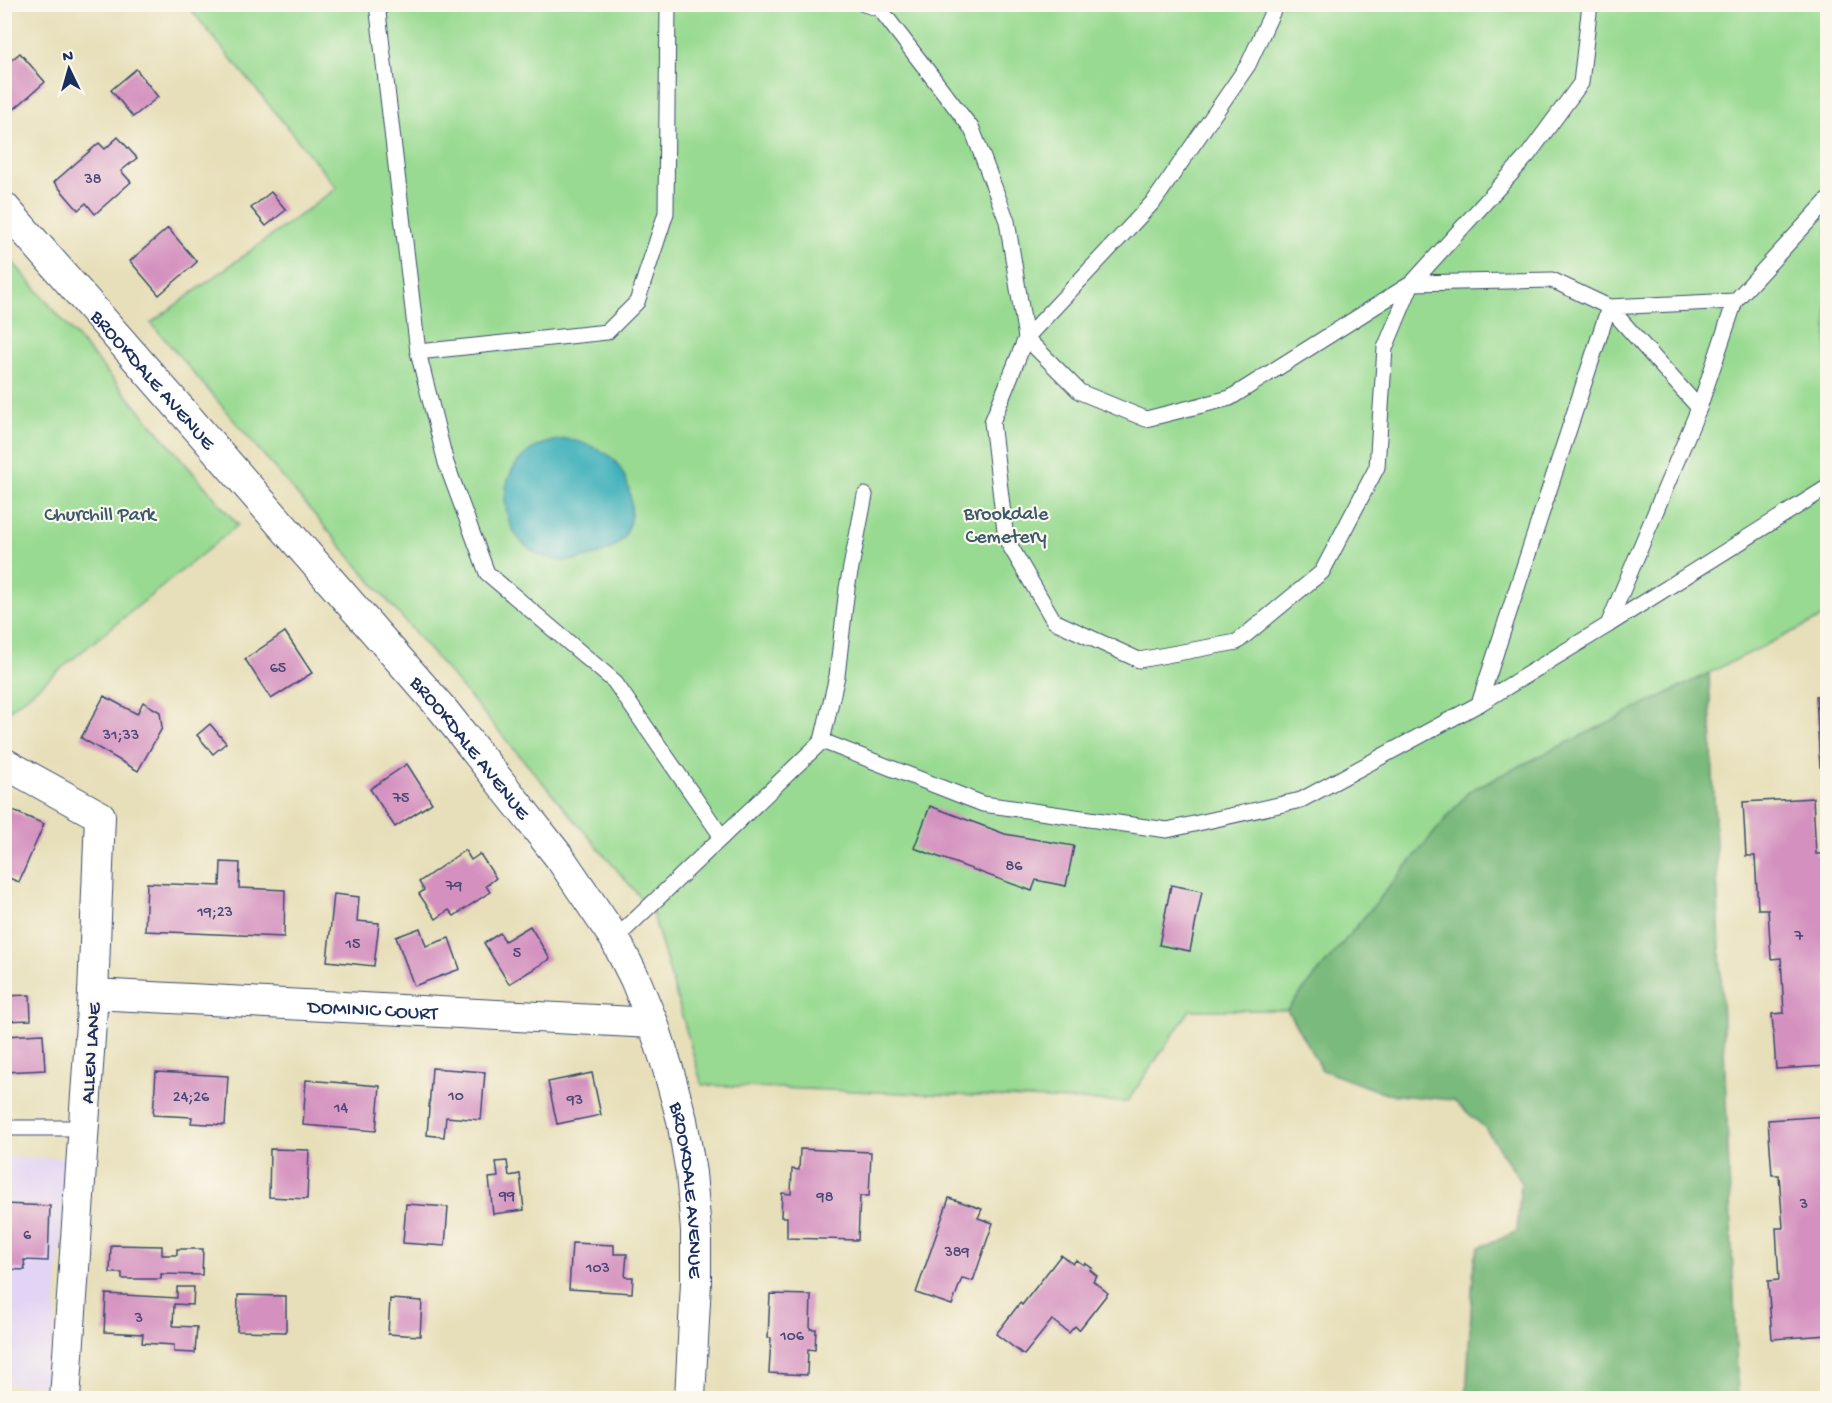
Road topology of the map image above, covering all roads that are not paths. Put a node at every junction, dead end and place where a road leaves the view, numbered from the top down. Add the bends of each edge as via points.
1 (377, 4) edge
2 (668, 4) edge
3 (864, 4) edge
4 (1276, 4) edge
5 (1590, 4) edge
6 (880, 7) edge
7 (1827, 200) edge
8 (4, 207) edge
9 (1412, 283) junction
10 (1735, 301) junction
11 (1609, 307) junction
12 (1026, 338) junction
13 (418, 352) junction
14 (1699, 408) junction
15 (1827, 487) edge
16 (866, 495) dead end
17 (1608, 625) junction
18 (1479, 704) junction
19 (822, 741) junction
20 (4, 763) edge
21 (722, 837) junction
22 (615, 939) junction
23 (93, 994) junction
24 (653, 1023) junction
25 (4, 1128) edge
26 (84, 1128) junction
27 (65, 1398) edge
28 (690, 1398) edge

1 - 13 lane
2 - 13 lane via 666,213 637,302 607,332
3 - 6 lane
4 - 12 lane via 1248,65 1155,200
5 - 9 lane via 1581,82 1528,155
6 - 12 lane via 972,129 1007,221
7 - 10 lane
8 - 22 street, BROOKDALE AVENUE via 444,711 560,858
9 - 11 lane via 1552,280
9 - 12 lane via 1230,398 1146,419 1080,392
9 - 12 lane via 1385,348 1377,467 1322,572 1237,642 1139,660 1054,621 1006,539 992,422
10 - 11 lane
10 - 14 lane
11 - 14 lane
11 - 18 lane
13 - 21 lane via 446,463 487,573 614,681
14 - 17 lane
15 - 17 lane
16 - 19 lane via 847,588 837,676
17 - 18 lane
18 - 19 lane via 1300,800 1167,830 983,804
19 - 21 lane
20 - 23 street, ALLEN LANE via 100,816
21 - 22 lane
22 - 24 street, BROOKDALE AVENUE
23 - 24 street, DOMINIC COURT
23 - 26 street, ALLEN LANE
24 - 28 street, BROOKDALE AVENUE via 676,1099 691,1173 696,1282
25 - 26 lane
26 - 27 street, ALLEN LANE

